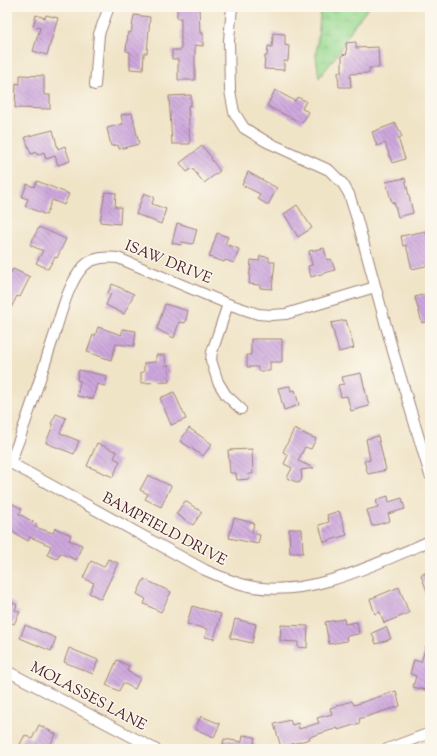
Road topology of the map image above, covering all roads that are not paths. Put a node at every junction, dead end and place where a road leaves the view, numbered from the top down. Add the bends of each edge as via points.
1 (109, 7) edge
2 (232, 7) edge
3 (95, 85) dead end
4 (375, 287) junction
5 (228, 304) junction
6 (241, 409) dead end
7 (9, 462) edge
8 (430, 475) edge
9 (430, 541) edge
10 (7, 671) edge
11 (430, 733) edge
12 (149, 748) edge
13 (387, 749) edge

1 - 3 street via 99,34
2 - 4 street via 229,40 230,91 238,120 244,128 267,142 329,170 343,184 357,219
4 - 5 street, ISAW DRIVE via 286,314 258,314
4 - 8 street
5 - 6 street via 211,360 218,382 226,395
5 - 7 street, ISAW DRIVE via 118,258 95,259 84,265 66,299 26,426
7 - 9 street, BAMPFIELD DRIVE via 205,570 255,587 286,588 316,585
10 - 12 street, MOLASSES LANE
11 - 13 street

